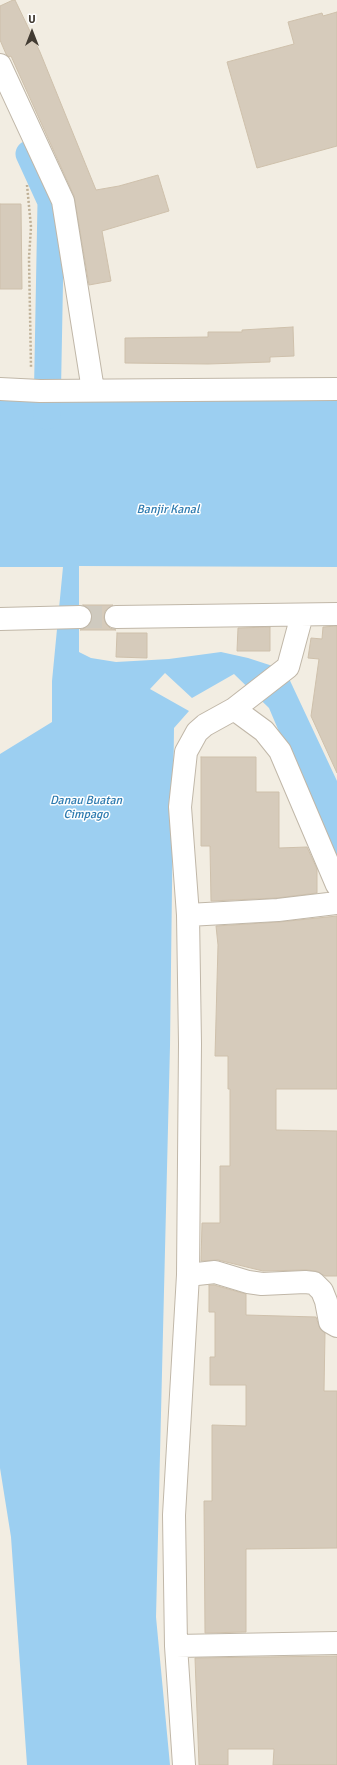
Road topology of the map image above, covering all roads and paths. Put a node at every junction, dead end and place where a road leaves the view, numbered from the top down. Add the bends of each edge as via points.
1 (0, 65) edge
2 (24, 178) dead end
3 (0, 389) edge
4 (337, 389) edge
5 (35, 390) junction
6 (87, 390) junction
7 (302, 614) junction
8 (337, 614) edge
9 (80, 617) tunnel mouth
10 (116, 617) tunnel mouth
11 (0, 619) edge
12 (240, 704) junction
13 (337, 885) edge
14 (337, 903) edge
15 (188, 915) junction
16 (188, 1274) junction
17 (337, 1326) edge
18 (337, 1643) edge
19 (176, 1646) junction
20 (184, 1765) edge

1 - 6 street via 63,201
2 - 5 path via 27,184 31,227 29,258
3 - 5 street
4 - 6 street
5 - 6 street
7 - 8 street
7 - 10 street
7 - 12 street via 288,667
9 - 11 street
12 - 13 street via 280,751
12 - 15 street via 197,732 186,752 180,807
14 - 15 street via 278,910
15 - 16 street
16 - 17 street via 215,1272 262,1284 314,1283 322,1290 330,1322
16 - 19 street via 174,1515
18 - 19 street
19 - 20 street

